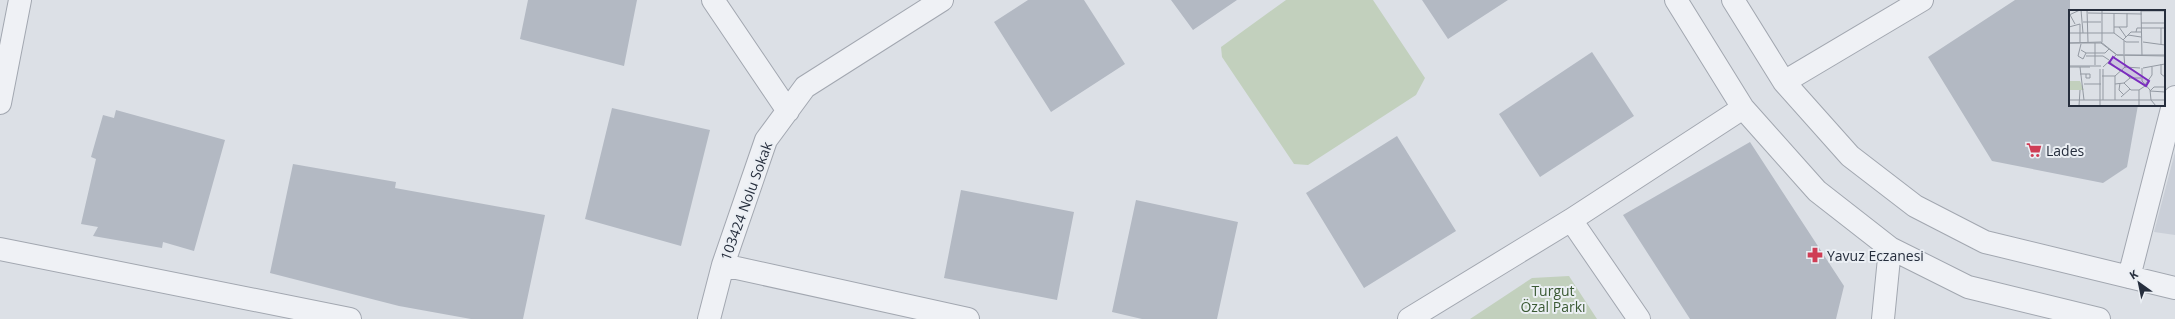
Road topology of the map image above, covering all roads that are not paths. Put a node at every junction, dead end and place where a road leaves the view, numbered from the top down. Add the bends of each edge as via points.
1 (20, 0) edge
2 (713, 0) edge
3 (942, 0) edge
4 (1676, 0) edge
5 (1733, 0) edge
6 (1922, 0) edge
7 (1784, 82) junction
8 (2175, 97) edge
9 (0, 103) edge
10 (1743, 108) junction
11 (788, 111) junction
12 (1571, 220) junction
13 (1890, 248) junction
14 (0, 249) edge
15 (723, 265) junction
16 (2129, 277) junction
17 (2175, 288) edge
18 (350, 319) edge
19 (709, 319) edge
20 (968, 319) edge
21 (1409, 319) edge
22 (1639, 319) edge
23 (1883, 319) edge
24 (2099, 319) edge

1 - 9 street
2 - 11 street
3 - 11 street, 103424 Nolu Sokak via 805,87
4 - 10 street
5 - 7 street
6 - 7 street
7 - 16 street via 1850,156 1915,206 1985,242
8 - 16 street
10 - 12 street
10 - 13 street via 1817,191
11 - 15 street, 103424 Nolu Sokak via 766,140
12 - 21 street
12 - 22 street
13 - 23 street
13 - 24 street via 1968,287
14 - 18 street
15 - 19 street, 103424 Nolu Sokak
15 - 20 street
16 - 17 street

